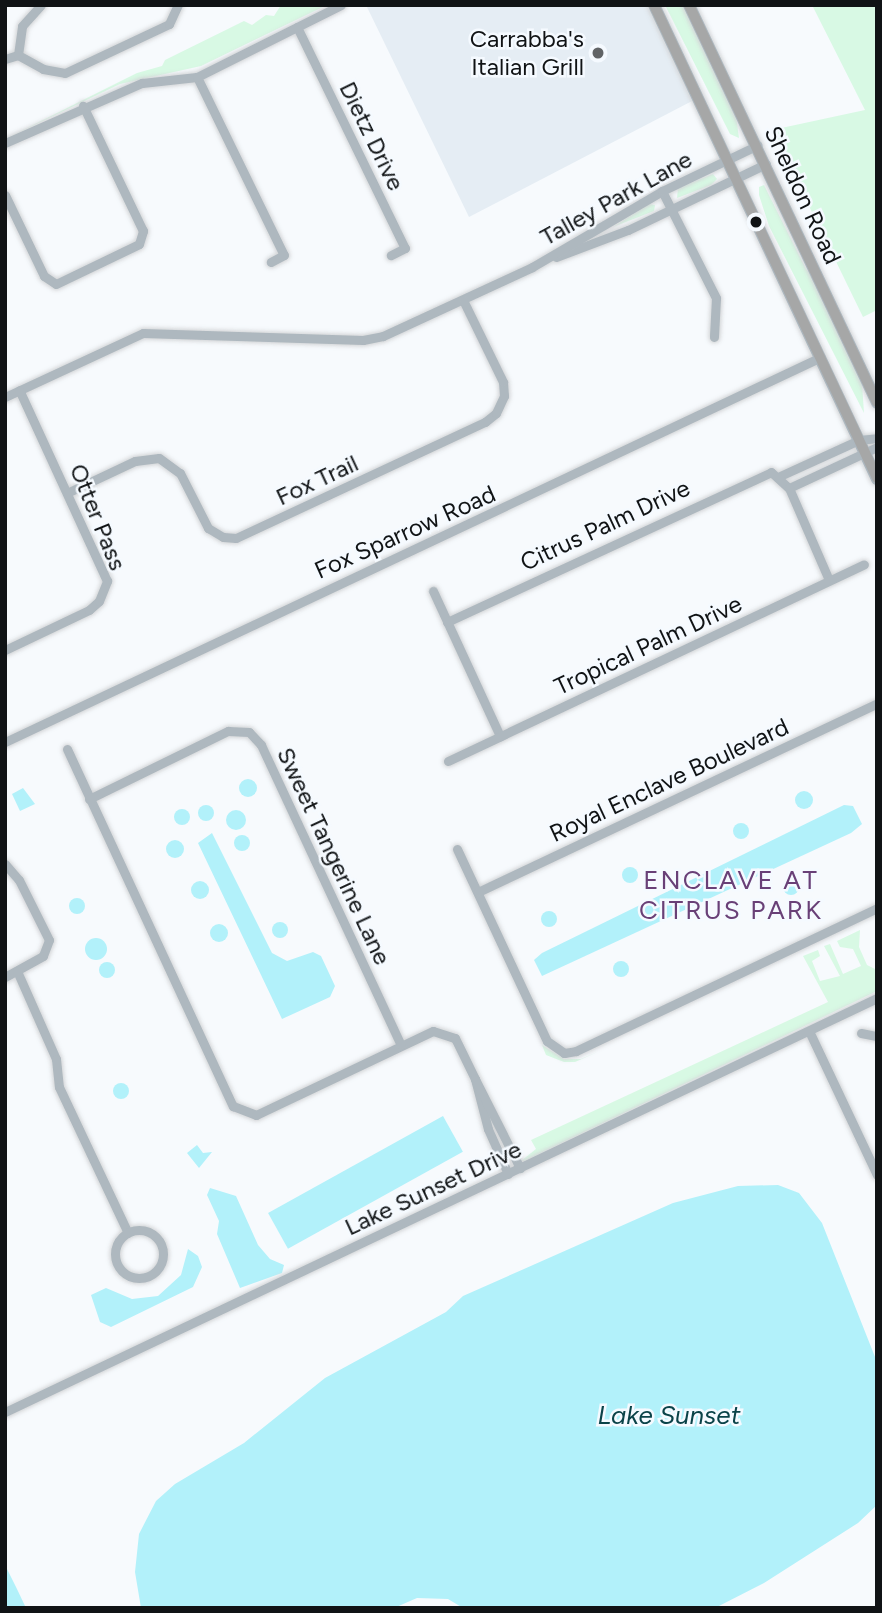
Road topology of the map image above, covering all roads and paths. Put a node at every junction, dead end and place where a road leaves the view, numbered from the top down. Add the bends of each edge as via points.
1 (41, 5) edge
2 (178, 5) edge
3 (341, 5) edge
4 (654, 5) edge
5 (689, 5) edge
6 (297, 27) junction
7 (18, 55) junction
8 (5, 59) edge
9 (197, 77) junction
10 (82, 106) junction
11 (5, 143) edge
12 (758, 145) junction
13 (729, 159) junction
14 (766, 164) junction
15 (737, 177) junction
16 (662, 191) junction
17 (5, 195) edge
18 (671, 209) junction
19 (391, 255) dead end
20 (271, 262) dead end
21 (532, 267) junction
22 (463, 300) junction
23 (714, 337) dead end
24 (821, 357) junction
25 (19, 390) junction
26 (5, 397) edge
27 (877, 403) edge
28 (877, 438) edge
29 (859, 440) junction
30 (877, 447) edge
31 (866, 455) junction
32 (780, 476) junction
33 (877, 479) edge
34 (789, 488) junction
35 (69, 492) junction
36 (864, 564) dead end
37 (829, 580) junction
38 (433, 591) dead end
39 (447, 622) junction
40 (5, 650) edge
41 (877, 703) edge
42 (500, 736) junction
43 (5, 741) edge
44 (67, 749) dead end
45 (448, 761) dead end
46 (89, 799) junction
47 (457, 849) dead end
48 (5, 864) edge
49 (478, 892) junction
50 (877, 908) edge
51 (17, 971) junction
52 (5, 977) edge
53 (877, 999) edge
54 (809, 1031) junction
55 (861, 1033) dead end
56 (877, 1036) edge
57 (401, 1045) junction
58 (475, 1079) junction
59 (520, 1168) junction
60 (508, 1174) junction
61 (877, 1174) edge
62 (128, 1233) junction
63 (5, 1412) edge

1 - 7 street via 22,26
2 - 7 street via 169,24 65,73 43,69
3 - 6 street
4 - 13 main road
5 - 12 main road, Sheldon Road
6 - 9 street
6 - 19 street, Dietz Drive via 405,248
7 - 8 street
9 - 10 street via 142,83
9 - 20 street via 284,255
10 - 11 street
10 - 17 street via 143,231 139,244 56,284 44,276
12 - 13 street, Talley Park Lane
12 - 14 main road, Sheldon Road
13 - 15 main road
13 - 16 street, Talley Park Lane
14 - 15 street, Talley Park Lane
14 - 27 main road, Sheldon Road
15 - 18 street, Talley Park Lane
15 - 24 main road
16 - 18 street
16 - 21 street, Talley Park Lane
18 - 21 street, Talley Park Lane
18 - 23 street via 716,298
21 - 22 street, Talley Park Lane
22 - 25 street, Talley Park Lane via 383,336 363,340 143,332
22 - 35 street, Fox Trail via 503,382 504,396 496,413 485,422 236,538 208,528 180,473 159,458 135,461
24 - 29 main road
24 - 43 street, Fox Sparrow Road
25 - 26 street, Talley Park Lane
25 - 35 street, Otter Pass
28 - 29 street, Citrus Palm Drive
29 - 31 main road
29 - 32 street, Citrus Palm Drive
30 - 31 street
31 - 33 main road
31 - 34 street
32 - 34 street
32 - 39 street, Citrus Palm Drive via 761,473
34 - 37 street
35 - 40 street, Otter Pass via 105,570 104,593 89,610
36 - 37 street, Tropical Palm Drive
37 - 42 street, Tropical Palm Drive
38 - 39 street
39 - 42 street
41 - 49 street, Royal Enclave Boulevard
42 - 45 street, Tropical Palm Drive
44 - 46 street
46 - 57 street, Sweet Tangerine Lane via 228,731 248,733 261,745
46 - 57 street via 233,1106 257,1115
47 - 49 street
48 - 51 street via 19,880 49,940 43,956
49 - 50 street via 547,1041 564,1053 588,1046
51 - 52 street
51 - 62 street via 56,1059 59,1087
53 - 54 street, Lake Sunset Drive
54 - 59 street, Lake Sunset Drive
54 - 61 street
55 - 56 street
57 - 58 street via 433,1031 445,1032 455,1038
58 - 59 street
58 - 60 street via 488,1129
59 - 60 street, Lake Sunset Drive
60 - 63 street, Lake Sunset Drive
62 - 62 street via 115,1251 117,1265 135,1278 150,1275 163,1255 158,1240 144,1231

